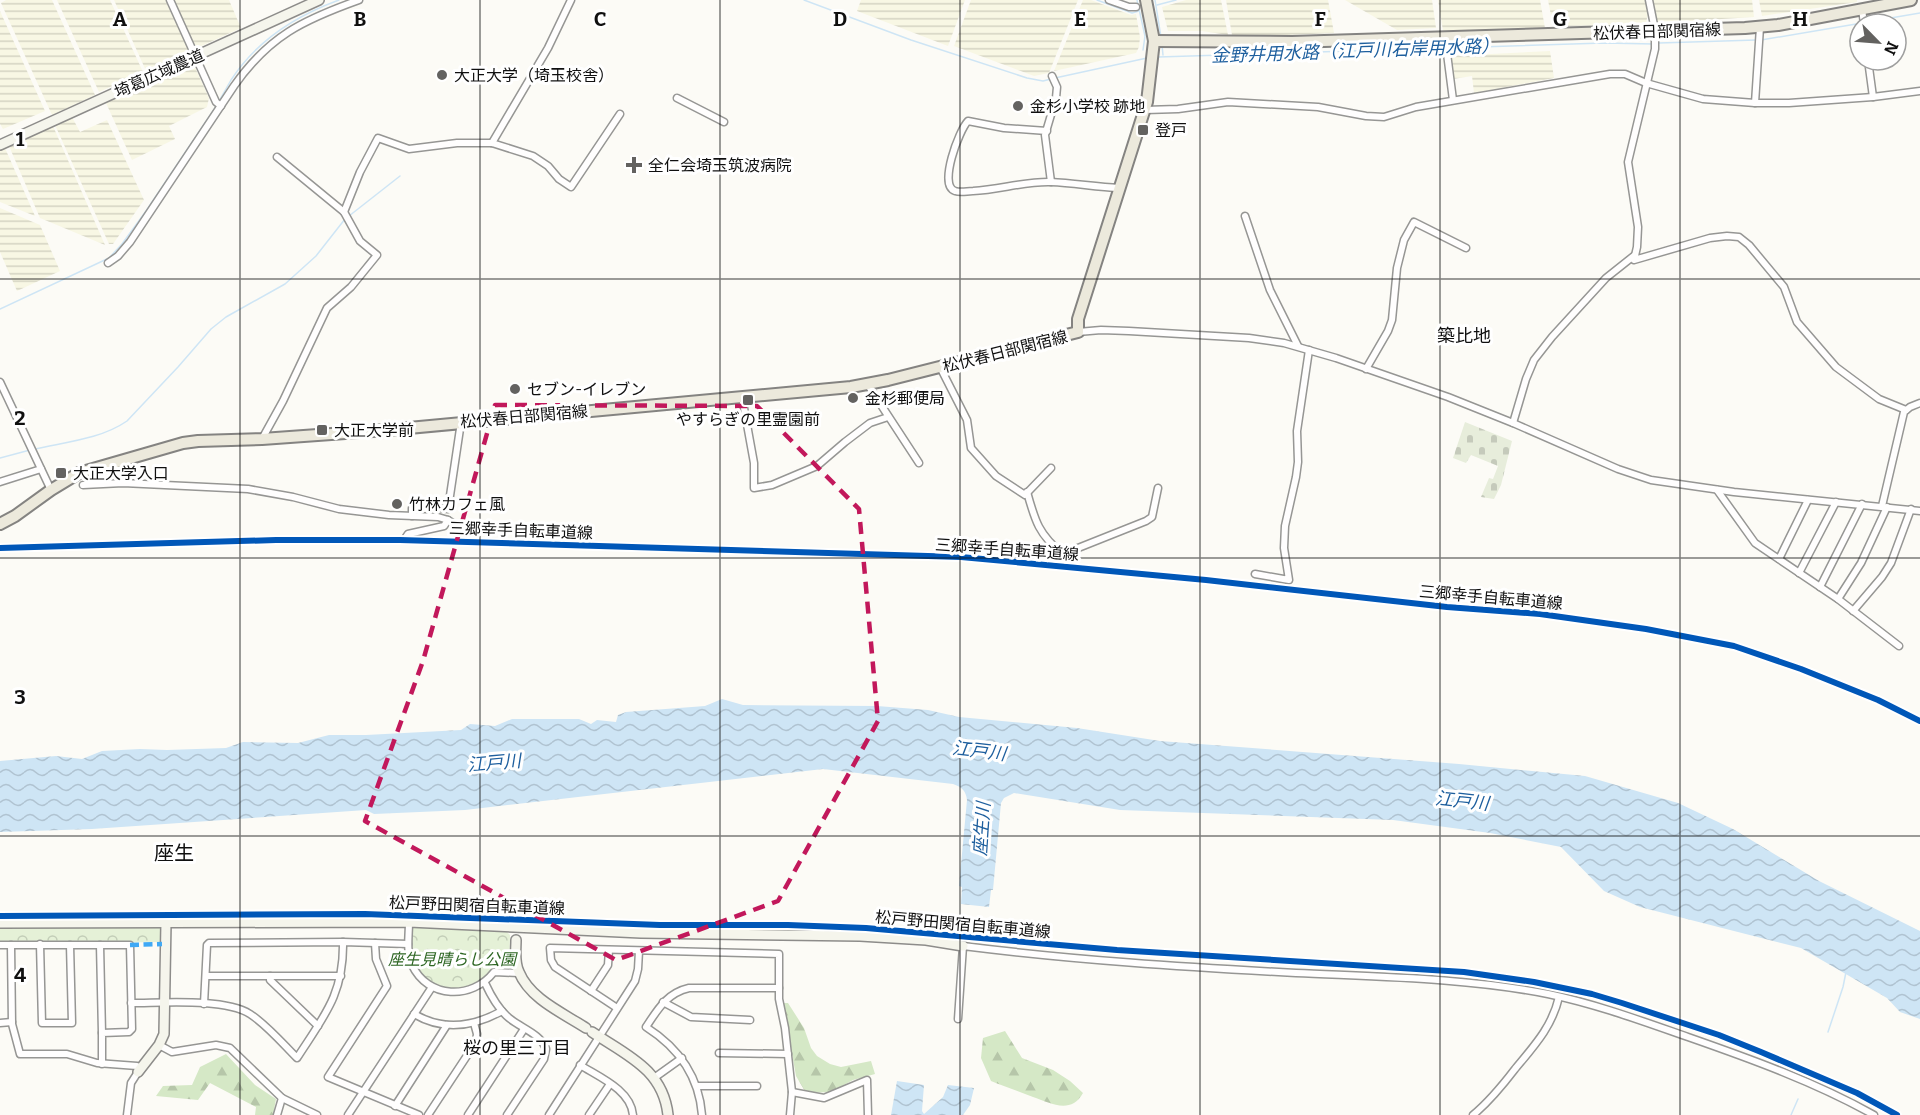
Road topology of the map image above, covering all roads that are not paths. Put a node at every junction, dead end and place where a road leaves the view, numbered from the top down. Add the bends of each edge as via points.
1 (170, 0) edge
2 (319, 0) edge
3 (359, 0) edge
4 (571, 0) edge
5 (1109, 0) edge
6 (1146, 0) edge
7 (1648, 0) edge
8 (1911, 0) edge
9 (1136, 7) dead end
10 (1862, 9) junction
11 (1862, 12) edge
12 (1760, 27) junction
13 (1655, 30) junction
14 (1445, 38) junction
15 (1154, 41) junction
16 (195, 57) junction
17 (1870, 72) edge
18 (1053, 79) dead end
19 (1646, 83) junction
20 (1920, 91) edge
21 (1874, 97) junction
22 (677, 98) dead end
23 (1453, 100) junction
24 (1755, 103) junction
25 (218, 104) junction
26 (1145, 110) junction
27 (620, 114) dead end
28 (724, 122) dead end
29 (1047, 131) junction
30 (492, 143) junction
31 (0, 145) edge
32 (277, 157) dead end
33 (1051, 182) junction
34 (1119, 188) junction
35 (347, 216) junction
36 (1245, 216) dead end
37 (1467, 248) dead end
38 (112, 250) dead end
39 (1635, 254) junction
40 (118, 256) junction
41 (108, 263) dead end
42 (1078, 332) junction
43 (1298, 346) junction
44 (1309, 350) junction
45 (940, 368) junction
46 (1366, 369) junction
47 (0, 382) edge
48 (868, 385) junction
49 (742, 397) junction
50 (1920, 403) edge
51 (1906, 410) junction
52 (888, 417) junction
53 (461, 422) junction
54 (1513, 423) junction
55 (262, 439) junction
56 (919, 463) dead end
57 (1052, 468) dead end
58 (41, 469) junction
59 (0, 482) edge
60 (83, 485) dead end
61 (1158, 488) dead end
62 (51, 490) junction
63 (1717, 490) junction
64 (1028, 492) junction
65 (1808, 500) junction
66 (1836, 502) junction
67 (1862, 504) junction
68 (1885, 507) junction
69 (1911, 509) junction
70 (1920, 510) edge
71 (412, 516) junction
72 (448, 520) junction
73 (0, 524) edge
74 (460, 528) dead end
75 (404, 540) dead end
76 (1779, 560) junction
77 (1799, 573) junction
78 (1255, 574) dead end
79 (1820, 587) junction
80 (1838, 599) junction
81 (1853, 611) junction
82 (1899, 646) dead end
83 (0, 922) edge
84 (166, 922) junction
85 (409, 922) junction
86 (516, 933) junction
87 (343, 942) junction
88 (375, 943) junction
89 (40, 944) junction
90 (408, 944) junction
91 (0, 945) edge
92 (11, 945) junction
93 (70, 945) junction
94 (100, 945) junction
95 (963, 946) junction
96 (609, 950) junction
97 (639, 951) junction
98 (519, 973) junction
99 (206, 976) junction
100 (270, 976) junction
101 (341, 976) junction
102 (484, 983) junction
103 (432, 987) junction
104 (779, 988) junction
105 (591, 991) junction
106 (1559, 997) junction
107 (663, 1002) junction
108 (132, 1003) junction
109 (163, 1003) junction
110 (204, 1004) junction
111 (617, 1008) junction
112 (502, 1011) junction
113 (414, 1014) junction
114 (958, 1019) dead end
115 (750, 1020) dead end
116 (12, 1022) junction
117 (0, 1023) edge
118 (474, 1023) junction
119 (447, 1025) junction
120 (318, 1026) junction
121 (524, 1029) junction
122 (592, 1032) junction
123 (102, 1033) junction
124 (159, 1045) junction
125 (719, 1053) dead end
126 (788, 1054) junction
127 (682, 1058) junction
128 (102, 1064) junction
129 (580, 1065) junction
130 (139, 1070) junction
131 (654, 1078) junction
132 (610, 1084) junction
133 (697, 1086) junction
134 (757, 1086) dead end
135 (363, 1092) junction
136 (792, 1092) junction
137 (282, 1098) junction
138 (395, 1106) junction
139 (127, 1115) edge
140 (277, 1115) edge
141 (317, 1115) edge
142 (348, 1115) edge
143 (419, 1115) edge
144 (428, 1115) edge
145 (468, 1115) edge
146 (507, 1115) edge
147 (549, 1115) edge
148 (590, 1115) edge
149 (633, 1115) edge
150 (668, 1115) edge
151 (702, 1115) edge
152 (790, 1115) edge
153 (868, 1115) edge
154 (1473, 1115) edge
155 (1874, 1115) edge

1 - 16 street
2 - 16 street, 埼葛広域農道
3 - 25 street via 314,17 274,41
4 - 30 street via 548,48
5 - 9 street
6 - 15 main road
7 - 13 street
8 - 10 main road, 松伏春日部関宿線
10 - 11 street
10 - 12 main road, 松伏春日部関宿線
12 - 13 main road, 松伏春日部関宿線
12 - 24 street
13 - 14 main road, 松伏春日部関宿線
13 - 19 street
14 - 15 main road, 松伏春日部関宿線
14 - 23 street
15 - 26 main road, 松伏春日部関宿線
16 - 25 street
16 - 31 street, 埼葛広域農道
17 - 21 street
18 - 29 street via 1056,98
19 - 23 street via 1625,74 1610,74
19 - 24 street via 1703,99
19 - 39 street via 1628,162 1638,227
20 - 21 street
21 - 24 street
22 - 28 street
23 - 26 street via 1384,117 1318,107 1228,102
25 - 40 street
26 - 34 main road, 松伏春日部関宿線
27 - 30 street via 571,187 565,187 548,166 533,156
29 - 33 street
29 - 33 street via 968,121 952,152 948,180 949,188 960,192
30 - 35 street via 409,149 378,138 360,172
32 - 35 street
33 - 34 street
34 - 42 main road, 松伏春日部関宿線 via 1078,319
35 - 55 street via 360,241 377,255 351,287 327,308
36 - 43 street via 1270,290
37 - 46 street via 1414,222 1404,240 1397,268 1392,320
38 - 40 street
39 - 51 street via 1634,260 1710,238 1739,237 1784,287 1797,322 1836,368 1879,399
39 - 54 street via 1599,286 1534,360
40 - 41 street
42 - 43 street via 1249,338
42 - 45 main road, 松伏春日部関宿線
43 - 44 street
44 - 46 street
44 - 78 street via 1297,431 1296,477 1285,525 1289,580
45 - 48 main road, 松伏春日部関宿線
45 - 64 street via 967,420 971,447 996,476 1025,495
46 - 54 street
47 - 58 street
48 - 49 main road, 松伏春日部関宿線
48 - 52 street
49 - 52 street via 754,463 754,488 817,466 870,423
49 - 53 main road, 松伏春日部関宿線
50 - 51 street
51 - 68 street
52 - 56 street
53 - 55 main road, 松伏春日部関宿線
53 - 71 street via 448,509 418,505 412,508
54 - 63 street via 1651,480
55 - 62 main road, 松伏春日部関宿線 via 183,443 88,469
57 - 64 street
58 - 59 street
58 - 62 street
60 - 71 street via 228,487 339,509
61 - 64 street via 1152,517 1060,555 1036,522
62 - 73 main road, 松伏春日部関宿線
63 - 65 street
63 - 76 street via 1755,543
65 - 66 street
65 - 76 street
66 - 67 street
66 - 77 street
67 - 68 street
67 - 79 street
68 - 69 street
68 - 80 street via 1861,563
69 - 70 street
69 - 81 street via 1891,563
71 - 72 street
72 - 74 street
72 - 75 street via 444,526 408,534
76 - 77 street
77 - 79 street
79 - 80 street
80 - 81 street
81 - 82 street
83 - 84 street
84 - 85 street
84 - 109 street
85 - 86 street
85 - 90 street
86 - 95 street via 860,936
86 - 98 street
87 - 88 street
87 - 99 street via 209,943
87 - 101 street
88 - 90 street
88 - 135 street via 376,959 387,986 328,1077
89 - 92 street
89 - 93 street
89 - 93 street via 42,1023 72,1023
90 - 103 street via 417,974
91 - 92 street
92 - 116 street
93 - 94 street
94 - 108 street via 130,945
94 - 123 street
95 - 106 street via 1127,963 1433,981
95 - 114 street
96 - 97 street
96 - 105 street via 608,965
96 - 105 street via 550,948 555,967
97 - 104 street via 779,954
97 - 111 street via 637,975
98 - 102 street via 494,972
98 - 122 street via 534,994
99 - 100 street
99 - 110 street
100 - 101 street
100 - 120 street
101 - 120 street
102 - 103 street via 455,993
102 - 112 street
103 - 113 street
104 - 107 street via 689,988
104 - 126 street
105 - 111 street
106 - 154 street via 1541,1037
106 - 155 street via 1753,1060
107 - 115 street via 691,1017
107 - 127 street via 646,1027
108 - 109 street
108 - 123 street via 129,1032
109 - 110 street
109 - 124 street via 164,1034
110 - 120 street via 232,1006 248,1013 297,1058
111 - 122 street
112 - 118 street
112 - 121 street
113 - 119 street
113 - 135 street
116 - 117 street
116 - 128 street via 20,1054 67,1054
118 - 119 street
118 - 144 street via 476,1042
119 - 138 street
121 - 145 street
121 - 146 street via 542,1040 546,1056
122 - 129 street
122 - 131 street
123 - 128 street
124 - 130 street
124 - 137 street via 172,1052 216,1045 230,1048
125 - 126 street
126 - 136 street
127 - 131 street
127 - 133 street
128 - 130 street via 137,1066
129 - 132 street
129 - 147 street
130 - 139 street via 131,1083
131 - 150 street
132 - 148 street
132 - 149 street via 627,1098
133 - 134 street
133 - 151 street
135 - 138 street
135 - 142 street
136 - 152 street
136 - 153 street via 824,1098 867,1080
137 - 140 street
137 - 141 street
138 - 143 street

